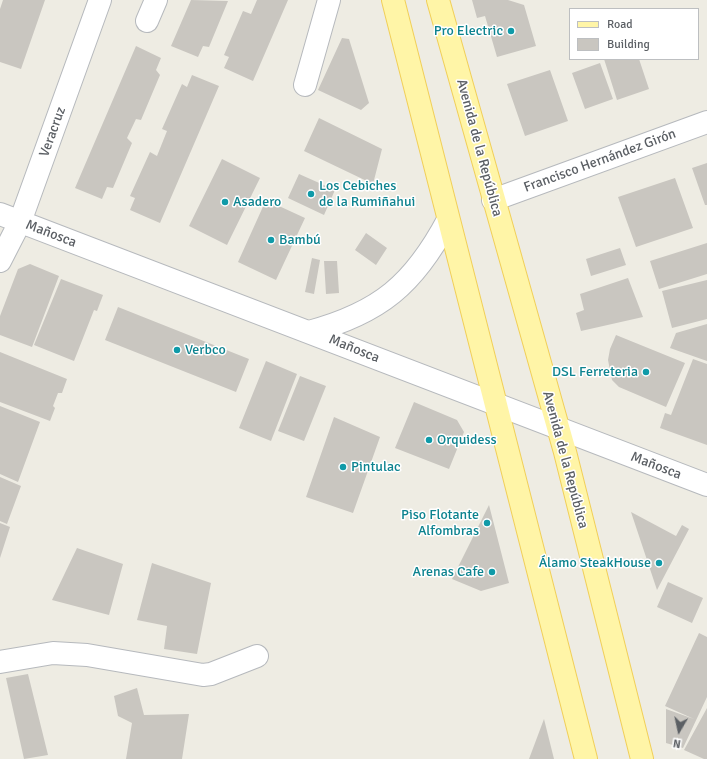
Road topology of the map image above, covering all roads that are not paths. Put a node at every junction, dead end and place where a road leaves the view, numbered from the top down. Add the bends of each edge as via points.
1 (100, 0) edge
2 (156, 0) edge
3 (329, 0) edge
4 (394, 0) edge
5 (438, 0) edge
6 (147, 21) dead end
7 (305, 85) dead end
8 (707, 122) edge
9 (493, 200) junction
10 (10, 218) edge
11 (448, 220) junction
12 (0, 261) edge
13 (310, 332) junction
14 (497, 406) junction
15 (558, 429) junction
16 (707, 485) edge
17 (257, 656) dead end
18 (0, 662) edge
19 (586, 759) edge
20 (642, 759) edge

1 - 10 street, Veracruz
2 - 6 street
3 - 7 street
4 - 11 main road
5 - 9 main road, Avenida de la República
8 - 9 street, Francisco Hernández Girón
9 - 15 main road, Avenida de la República
10 - 12 street, Veracruz
10 - 13 street, Mañosca
11 - 13 street via 433,250 419,268 392,294 367,311 339,324
11 - 14 main road
13 - 14 street, Mañosca
14 - 15 street, Mañosca
14 - 19 main road
15 - 16 street, Mañosca
15 - 20 main road, Avenida de la República
17 - 18 street via 204,675 87,655 53,653

